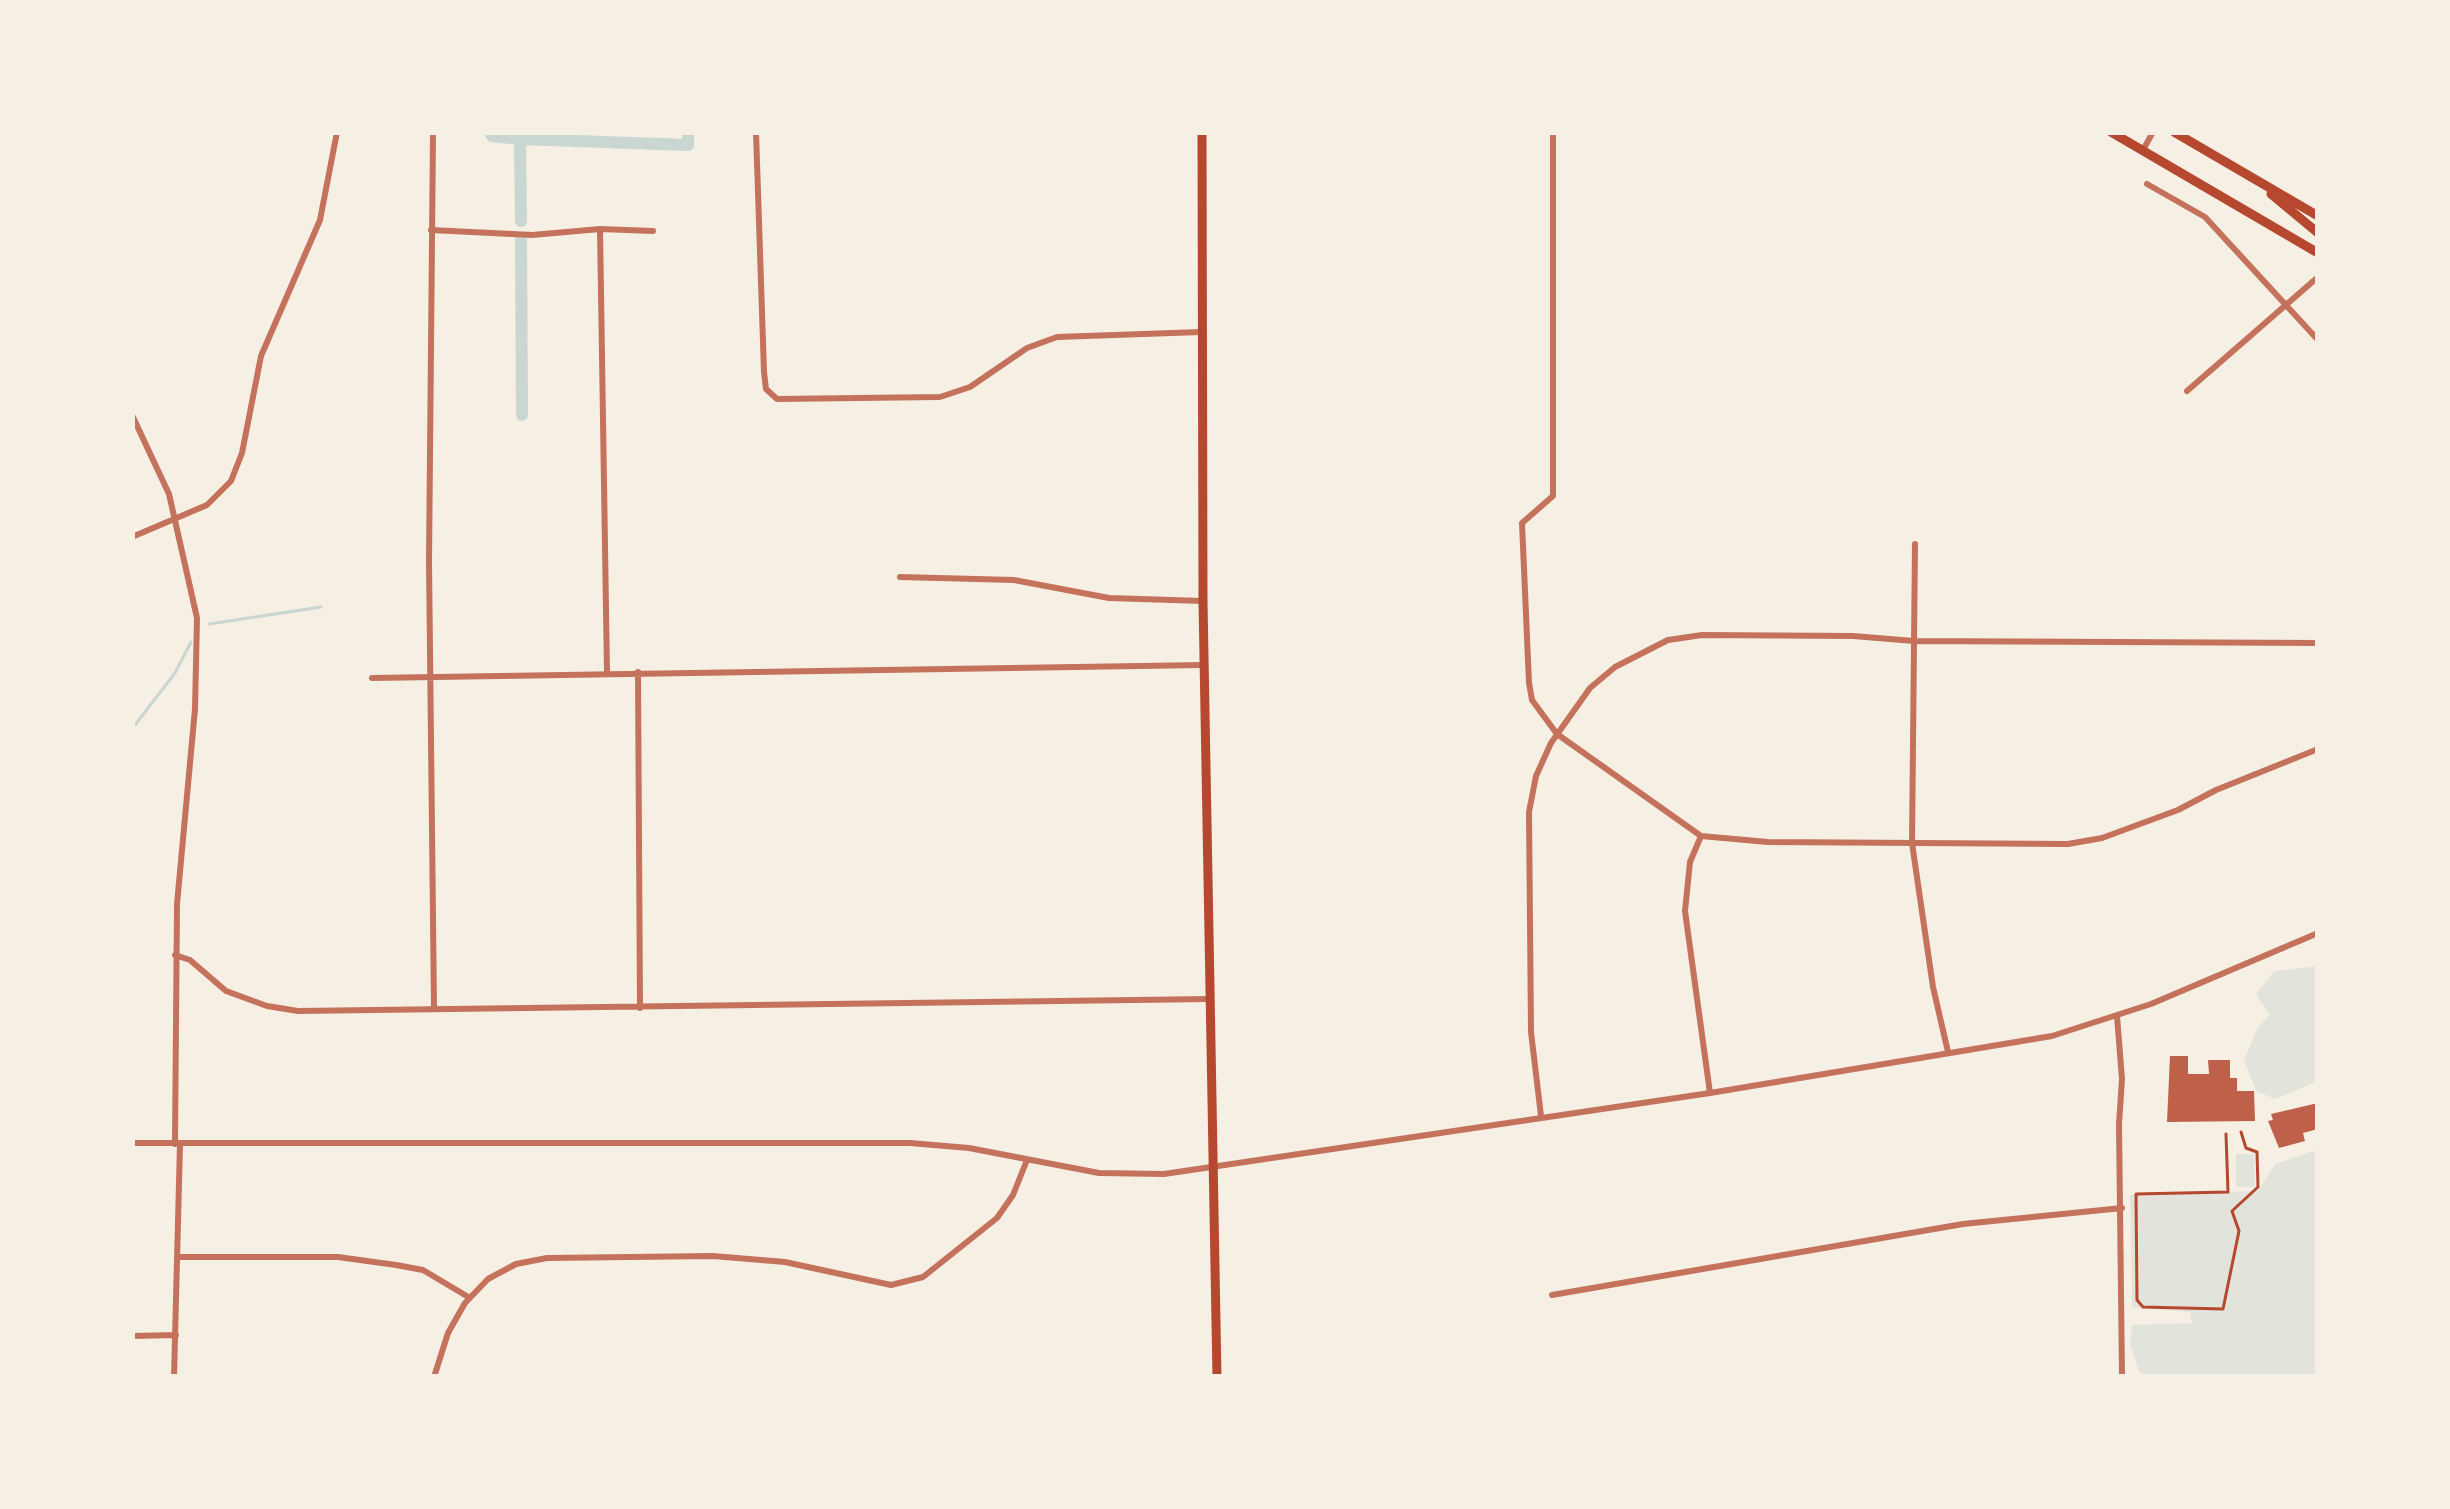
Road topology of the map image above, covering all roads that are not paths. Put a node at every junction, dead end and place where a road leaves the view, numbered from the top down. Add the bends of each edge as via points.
1 (337, 132) edge
2 (756, 132) edge
3 (1202, 132) edge
4 (1553, 132) edge
5 (2111, 132) edge
6 (2153, 132) edge
7 (2174, 132) edge
8 (433, 133) edge
9 (2142, 150) junction
10 (2249, 176) junction
11 (2147, 184) dead end
12 (2318, 216) edge
13 (431, 230) junction
14 (600, 230) junction
15 (653, 231) dead end
16 (2318, 233) edge
17 (2318, 253) edge
18 (2318, 277) edge
19 (2287, 307) junction
20 (1201, 332) junction
21 (2318, 340) edge
22 (2187, 391) dead end
23 (132, 415) edge
24 (176, 518) junction
25 (132, 537) edge
26 (1915, 544) dead end
27 (900, 577) dead end
28 (1203, 601) junction
29 (1914, 641) junction
30 (2318, 644) edge
31 (1206, 665) junction
32 (638, 672) junction
33 (607, 673) junction
34 (430, 676) junction
35 (372, 678) dead end
36 (1557, 734) junction
37 (2318, 749) edge
38 (1701, 836) junction
39 (1912, 843) junction
40 (2318, 933) edge
41 (175, 955) junction
42 (1210, 999) junction
43 (434, 1008) junction
44 (640, 1008) junction
45 (2117, 1016) junction
46 (1948, 1052) junction
47 (1710, 1093) junction
48 (1541, 1116) junction
49 (132, 1144) edge
50 (178, 1144) junction
51 (1027, 1160) junction
52 (1212, 1168) junction
53 (2122, 1208) junction
54 (179, 1257) junction
55 (1552, 1295) dead end
56 (470, 1298) junction
57 (176, 1335) junction
58 (132, 1336) edge
59 (174, 1377) edge
60 (434, 1377) edge
61 (1217, 1377) edge
62 (2122, 1377) edge

1 - 24 street via 320,220 256,372 237,468 214,500
2 - 20 street via 764,372 777,399 940,397 1057,338
3 - 20 main road
4 - 36 street via 1553,496 1522,523 1529,683
5 - 9 main road
6 - 9 street
7 - 10 main road
8 - 13 street
9 - 17 main road
10 - 12 main road
10 - 16 main road
11 - 19 street via 2205,217
13 - 14 street
13 - 34 street
14 - 15 street
14 - 33 street
18 - 19 street
19 - 21 street
19 - 22 street
20 - 28 main road
23 - 24 street
24 - 25 street
24 - 41 street via 198,663
26 - 29 street
27 - 28 street via 1014,580 1108,598
28 - 31 main road
29 - 30 street
29 - 36 street via 1740,634 1668,640 1590,688
29 - 39 street
31 - 32 street
31 - 42 main road
32 - 33 street
32 - 44 street
33 - 34 street
34 - 35 street
34 - 43 street
36 - 38 street
36 - 48 street via 1529,812 1531,1032
37 - 39 street via 2102,838
38 - 39 street
38 - 47 street via 1685,911
39 - 46 street
40 - 45 street
41 - 43 street via 226,991 267,1006
41 - 50 street
42 - 44 street
42 - 52 main road
43 - 44 street
45 - 46 street via 2052,1036
45 - 53 street
46 - 47 street
47 - 48 street
48 - 52 street
49 - 50 street
50 - 51 street via 882,1142
50 - 54 street
51 - 52 street via 1122,1174
51 - 56 street via 997,1218 923,1277 891,1285 748,1258 566,1257 516,1264
52 - 61 main road
53 - 55 street via 1963,1224
53 - 62 street
54 - 56 street via 377,1262 423,1270
54 - 57 street
56 - 60 street
57 - 58 street
57 - 59 street

